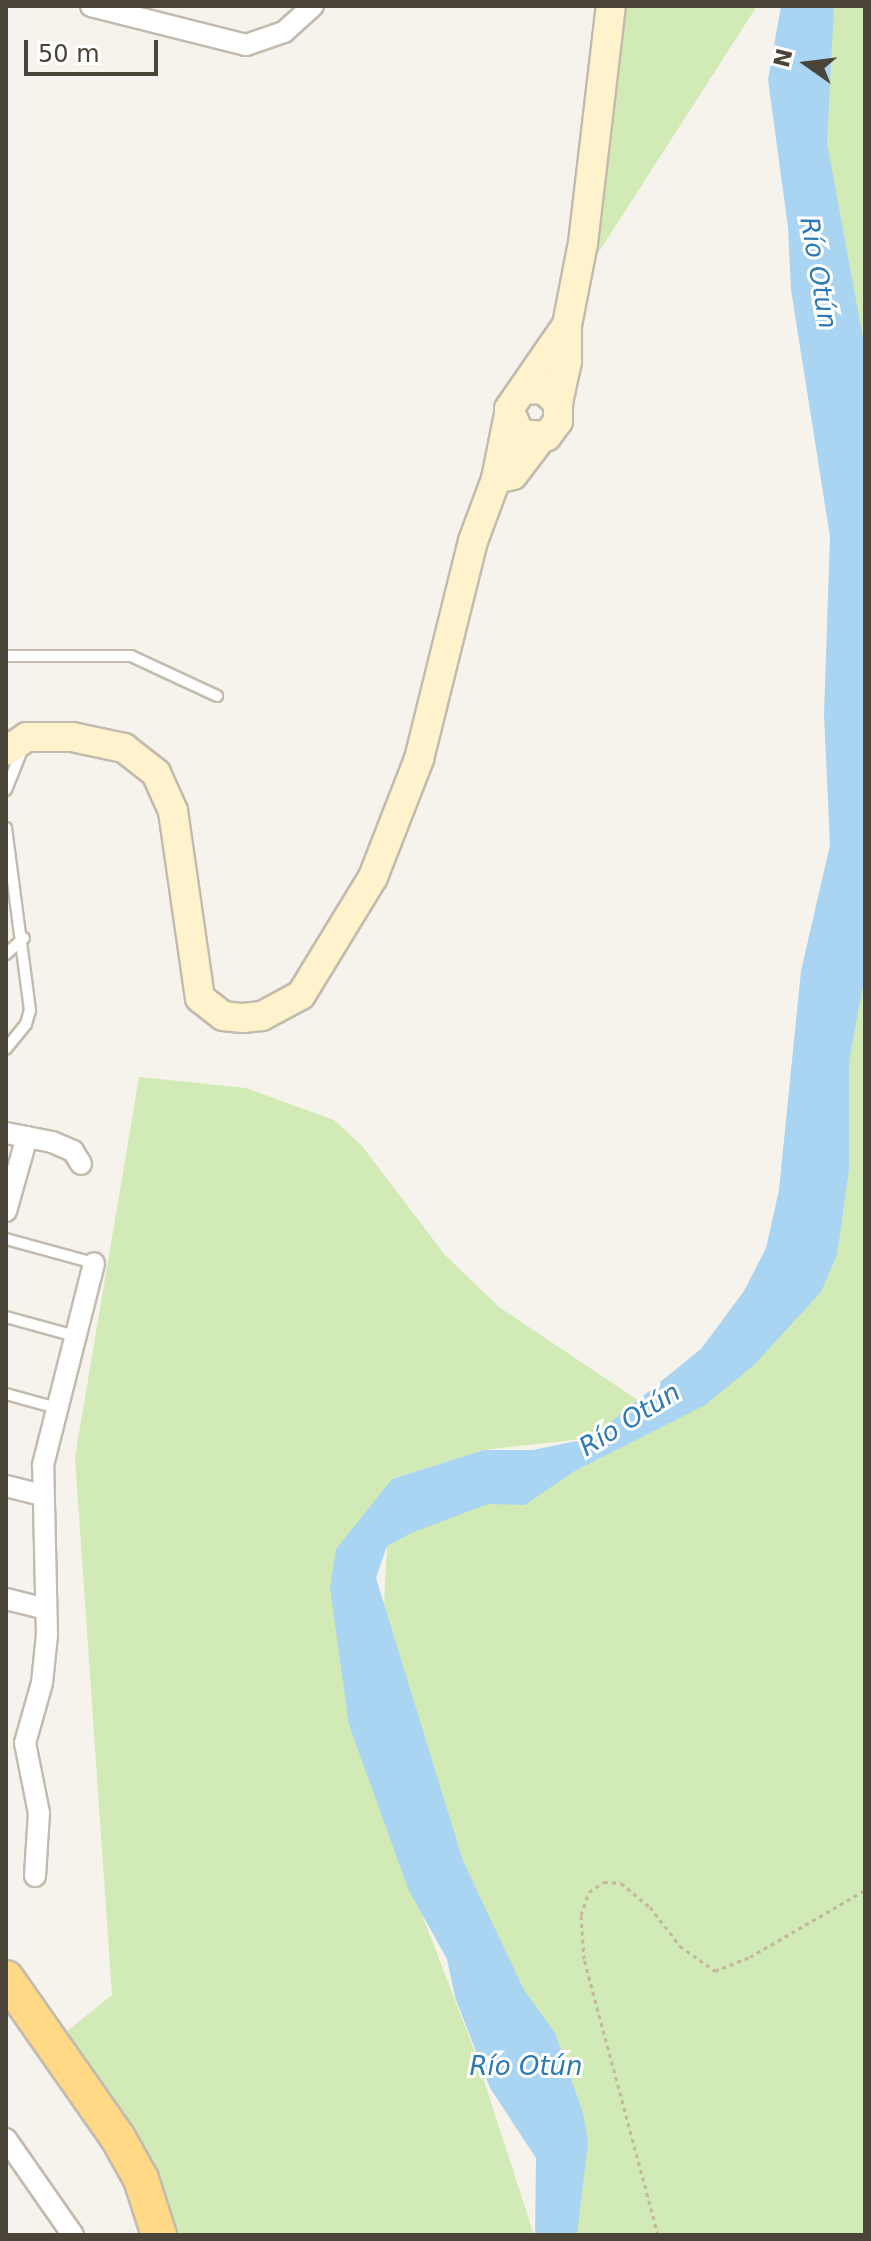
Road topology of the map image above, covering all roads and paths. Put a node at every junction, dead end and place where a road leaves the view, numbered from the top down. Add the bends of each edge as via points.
1 (91, 6) edge
2 (313, 6) edge
3 (611, 6) edge
4 (567, 325) junction
5 (516, 402) junction
6 (558, 403) junction
7 (542, 437) junction
8 (496, 479) junction
9 (6, 656) edge
10 (217, 696) dead end
11 (16, 744) edge
12 (6, 790) edge
13 (6, 828) edge
14 (24, 938) junction
15 (6, 954) edge
16 (6, 1049) edge
17 (16, 1135) edge
18 (81, 1164) dead end
19 (6, 1211) edge
20 (6, 1239) edge
21 (94, 1263) joint
22 (6, 1317) edge
23 (75, 1336) junction
24 (6, 1394) edge
25 (57, 1408) junction
26 (6, 1486) edge
27 (41, 1495) junction
28 (6, 1599) edge
29 (46, 1609) junction
30 (35, 1876) dead end
31 (865, 1890) edge
32 (6, 1978) edge
33 (6, 2139) edge
34 (73, 2235) edge
35 (159, 2235) edge
36 (658, 2235) edge

1 - 2 street via 246,45 284,32
3 - 4 main road via 583,243
4 - 5 main road
4 - 6 main road via 567,361
5 - 6 main road via 543,389
5 - 7 main road via 520,434
5 - 8 main road
6 - 7 main road via 558,421
7 - 8 main road via 513,475
8 - 11 main road via 473,541 419,759 375,872 301,995 262,1016 243,1018 223,1016 200,998 173,811 156,773 124,748 72,737
9 - 10 lane via 131,656
11 - 12 lane
13 - 14 lane
14 - 15 lane
14 - 16 lane via 30,1010
17 - 18 street via 73,1151
17 - 19 street
20 - 21 lane
21 - 23 street
22 - 23 lane
23 - 25 street
24 - 25 lane
25 - 27 street
26 - 27 street
27 - 29 street
28 - 29 street
29 - 30 street via 42,1683 25,1743 39,1813
31 - 36 path via 750,1957 715,1971 680,1946 650,1907 621,1883 604,1882 589,1892 581,1915 584,1959
32 - 35 highway via 118,2138 141,2179
33 - 34 street

